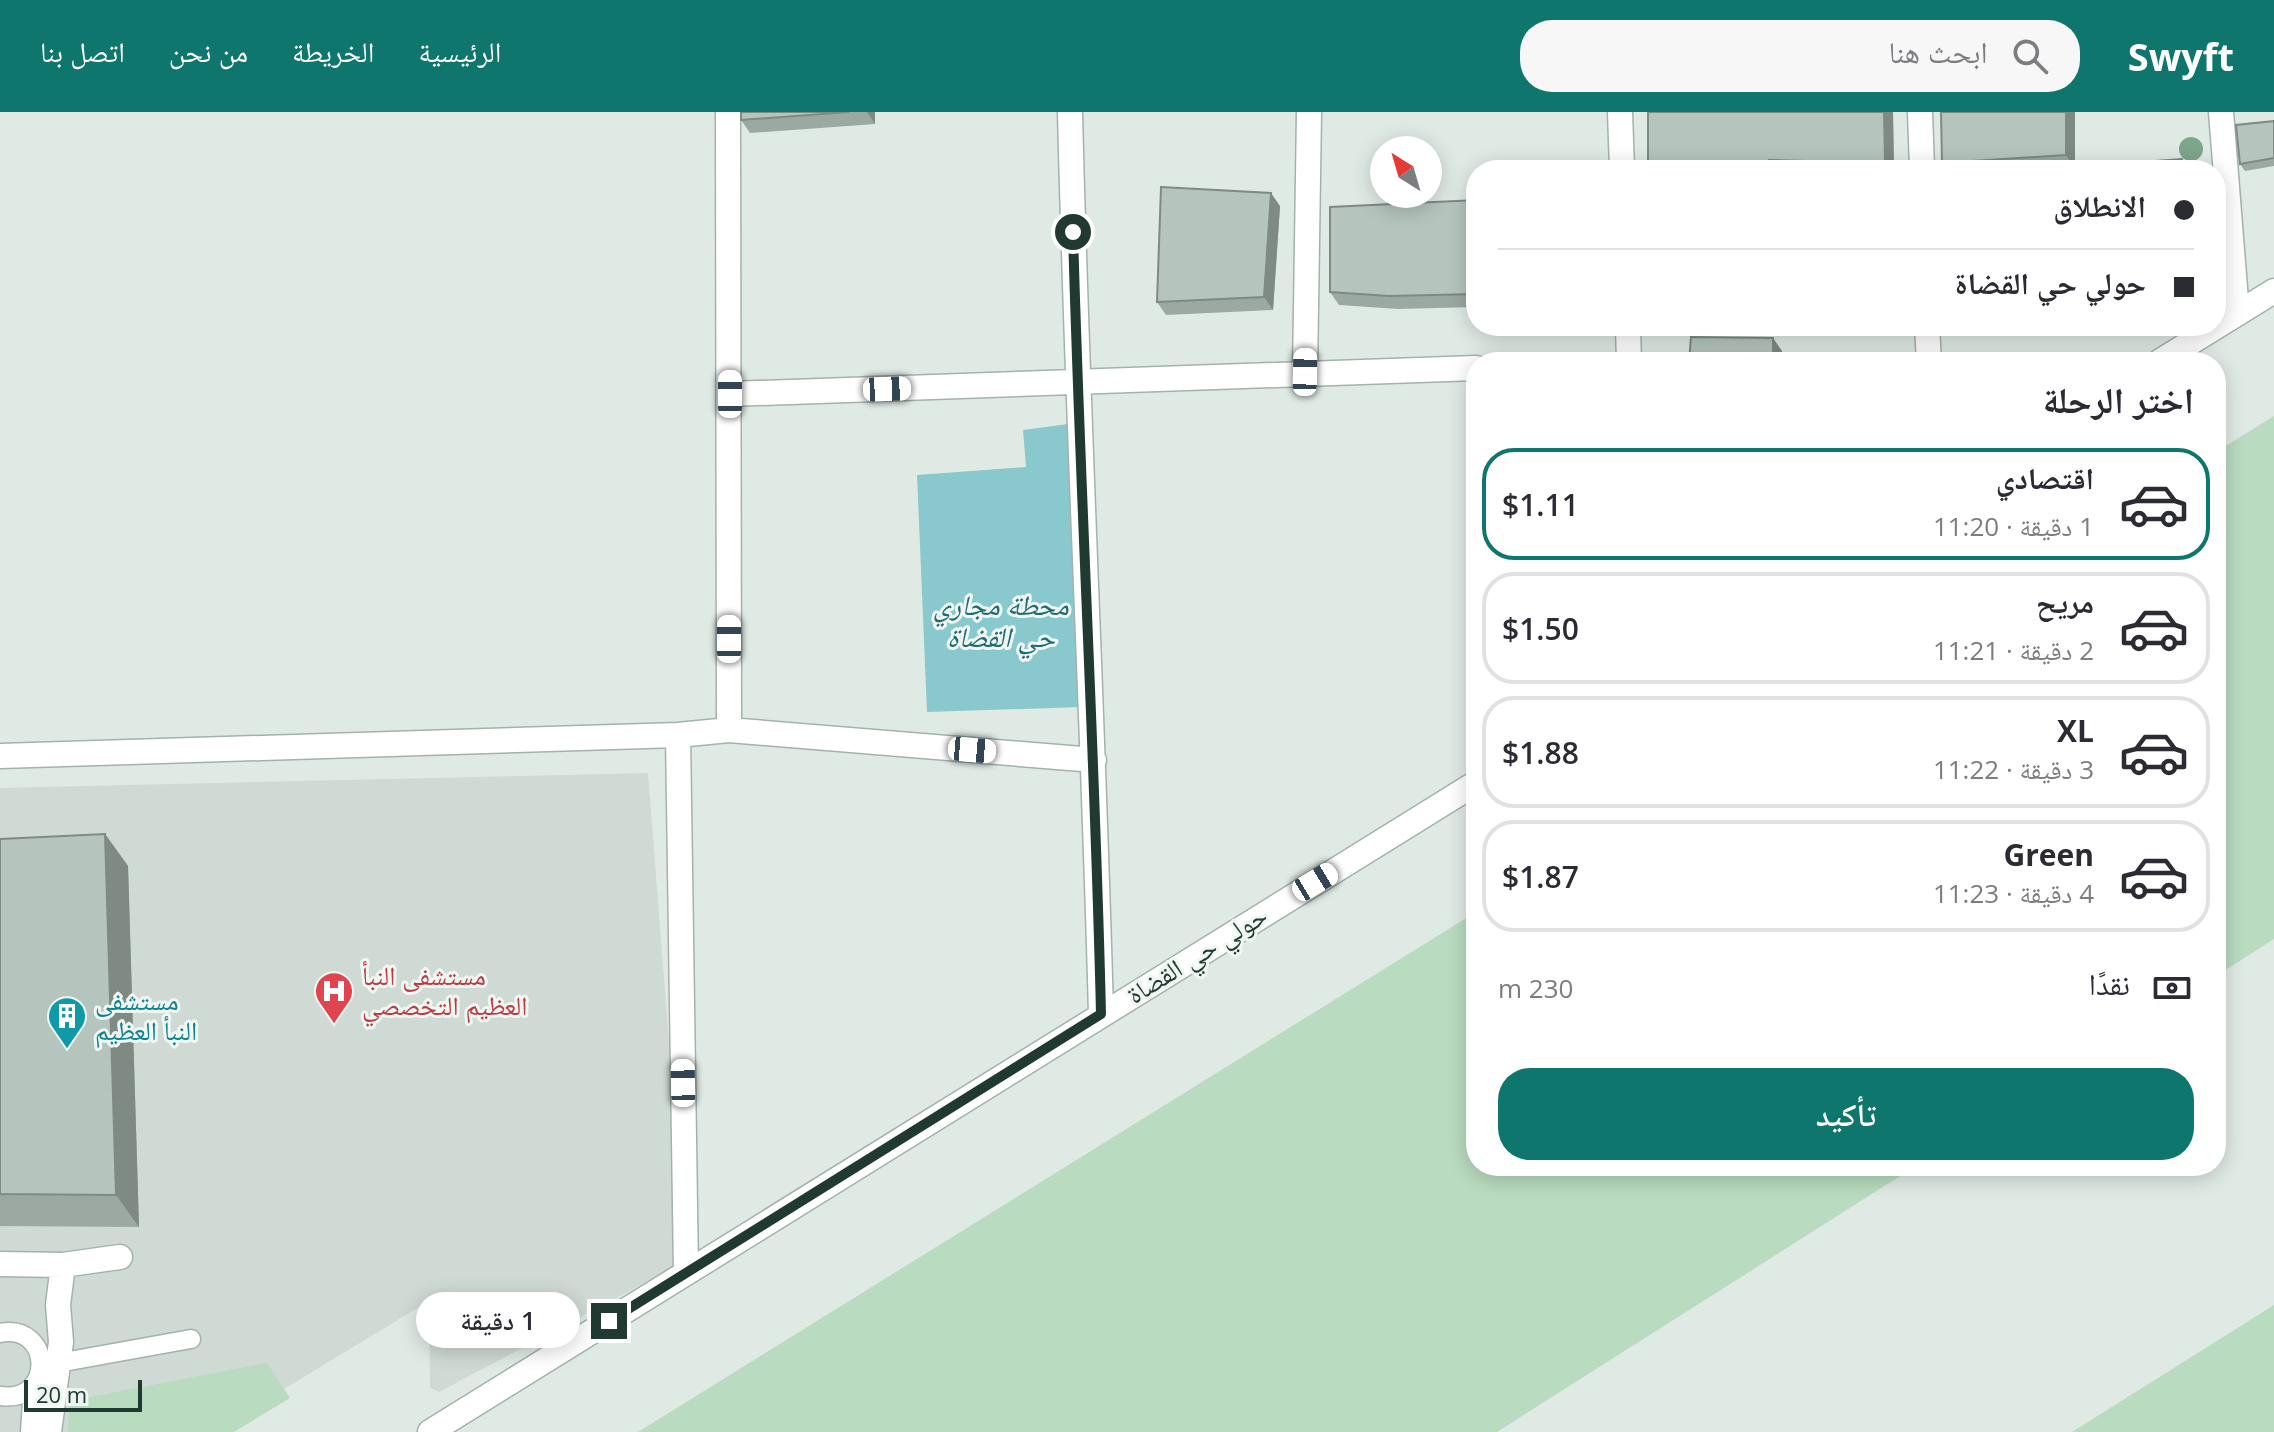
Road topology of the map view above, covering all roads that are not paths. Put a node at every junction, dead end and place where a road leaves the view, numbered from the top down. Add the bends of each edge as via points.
1 (728, 112) edge
2 (1070, 112) edge
3 (1309, 112) edge
4 (1620, 112) edge
5 (1920, 112) edge
6 (2221, 112) edge
7 (1622, 160) edge
8 (1922, 160) edge
9 (2225, 160) edge
10 (2226, 175) edge
11 (2274, 291) edge
12 (2237, 313) junction
13 (2226, 320) edge
14 (2200, 336) edge
15 (2175, 352) edge
16 (1466, 368) edge
17 (1305, 372) junction
18 (1076, 383) junction
19 (730, 394) junction
20 (729, 730) junction
21 (678, 735) junction
22 (0, 756) edge
23 (1094, 760) junction
24 (1466, 789) edge
25 (1101, 1014) junction
26 (120, 1257) dead end
27 (0, 1264) edge
28 (63, 1265) junction
29 (686, 1273) junction
30 (0, 1333) edge
31 (191, 1339) dead end
32 (44, 1373) junction
33 (0, 1396) edge
34 (30, 1432) edge
35 (49, 1432) edge
36 (430, 1432) edge

1 - 19 street
2 - 18 street
3 - 17 street
4 - 7 street
5 - 8 street
6 - 9 street
10 - 12 street
11 - 12 street
12 - 13 street
14 - 15 street
16 - 17 street
17 - 18 street
18 - 19 street
18 - 23 street
19 - 20 street
20 - 21 street
20 - 23 street
21 - 22 street
21 - 29 street
23 - 25 street
24 - 25 street, حولي حي القضاة
25 - 29 street, حولي حي القضاة
26 - 28 street
27 - 28 street
28 - 32 street via 61,1342
29 - 36 street, حولي حي القضاة
30 - 32 lane via 20,1333 29,1339
31 - 32 lane
32 - 33 lane via 23,1395
32 - 34 lane
32 - 35 street

